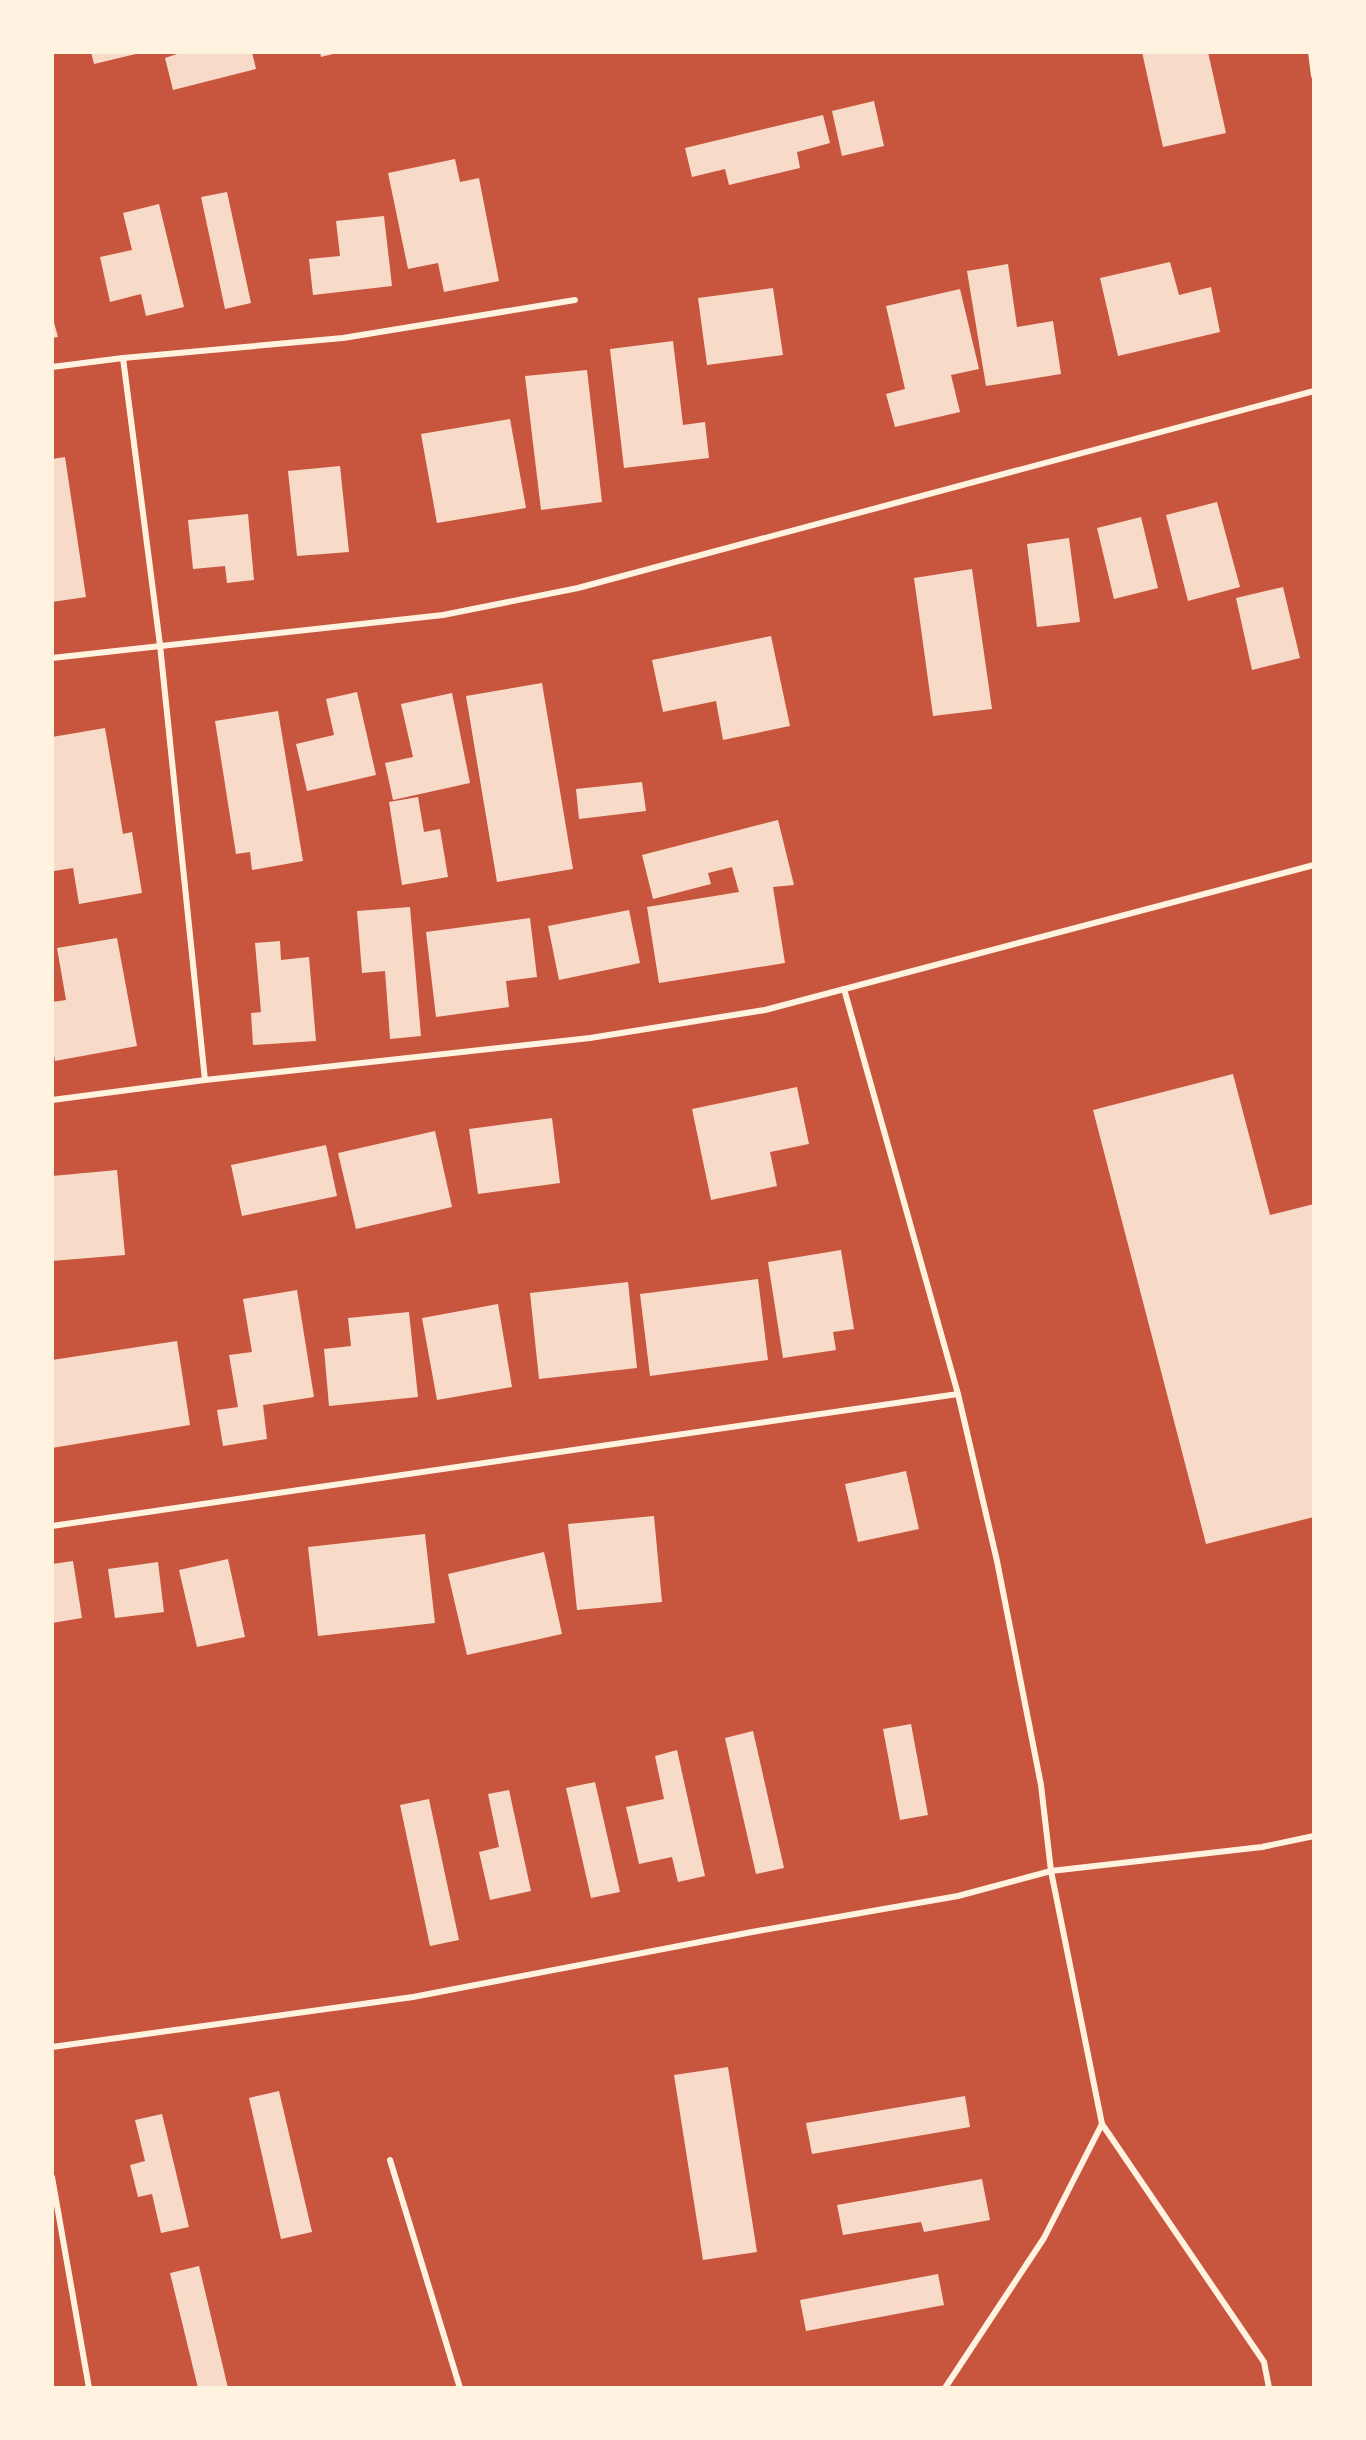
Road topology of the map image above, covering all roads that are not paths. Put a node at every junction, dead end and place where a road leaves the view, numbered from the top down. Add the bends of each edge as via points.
1 (1311, 52) edge
2 (1314, 76) edge
3 (575, 300) dead end
4 (123, 358) junction
5 (52, 367) edge
6 (1314, 391) edge
7 (160, 645) junction
8 (52, 658) edge
9 (1314, 865) edge
10 (844, 989) junction
11 (204, 1080) junction
12 (52, 1100) edge
13 (958, 1394) junction
14 (52, 1526) edge
15 (1314, 1836) edge
16 (1052, 1871) junction
17 (52, 2047) edge
18 (1102, 2124) junction
19 (390, 2160) dead end
20 (52, 2177) edge
21 (89, 2388) edge
22 (460, 2388) edge
23 (945, 2388) edge
24 (1269, 2388) edge

1 - 2 street
3 - 4 street via 343,338
4 - 5 street
4 - 7 street
6 - 7 street via 578,588 443,615
7 - 8 street
7 - 11 street
9 - 10 street
10 - 11 street via 765,1010 590,1038
10 - 13 street
11 - 12 street
13 - 14 street
13 - 16 street via 997,1561 1041,1785
15 - 16 street via 1263,1847
16 - 17 street via 958,1896 413,1997
16 - 18 street
18 - 23 street via 1044,2238
18 - 24 street via 1264,2362
19 - 22 street
20 - 21 street

